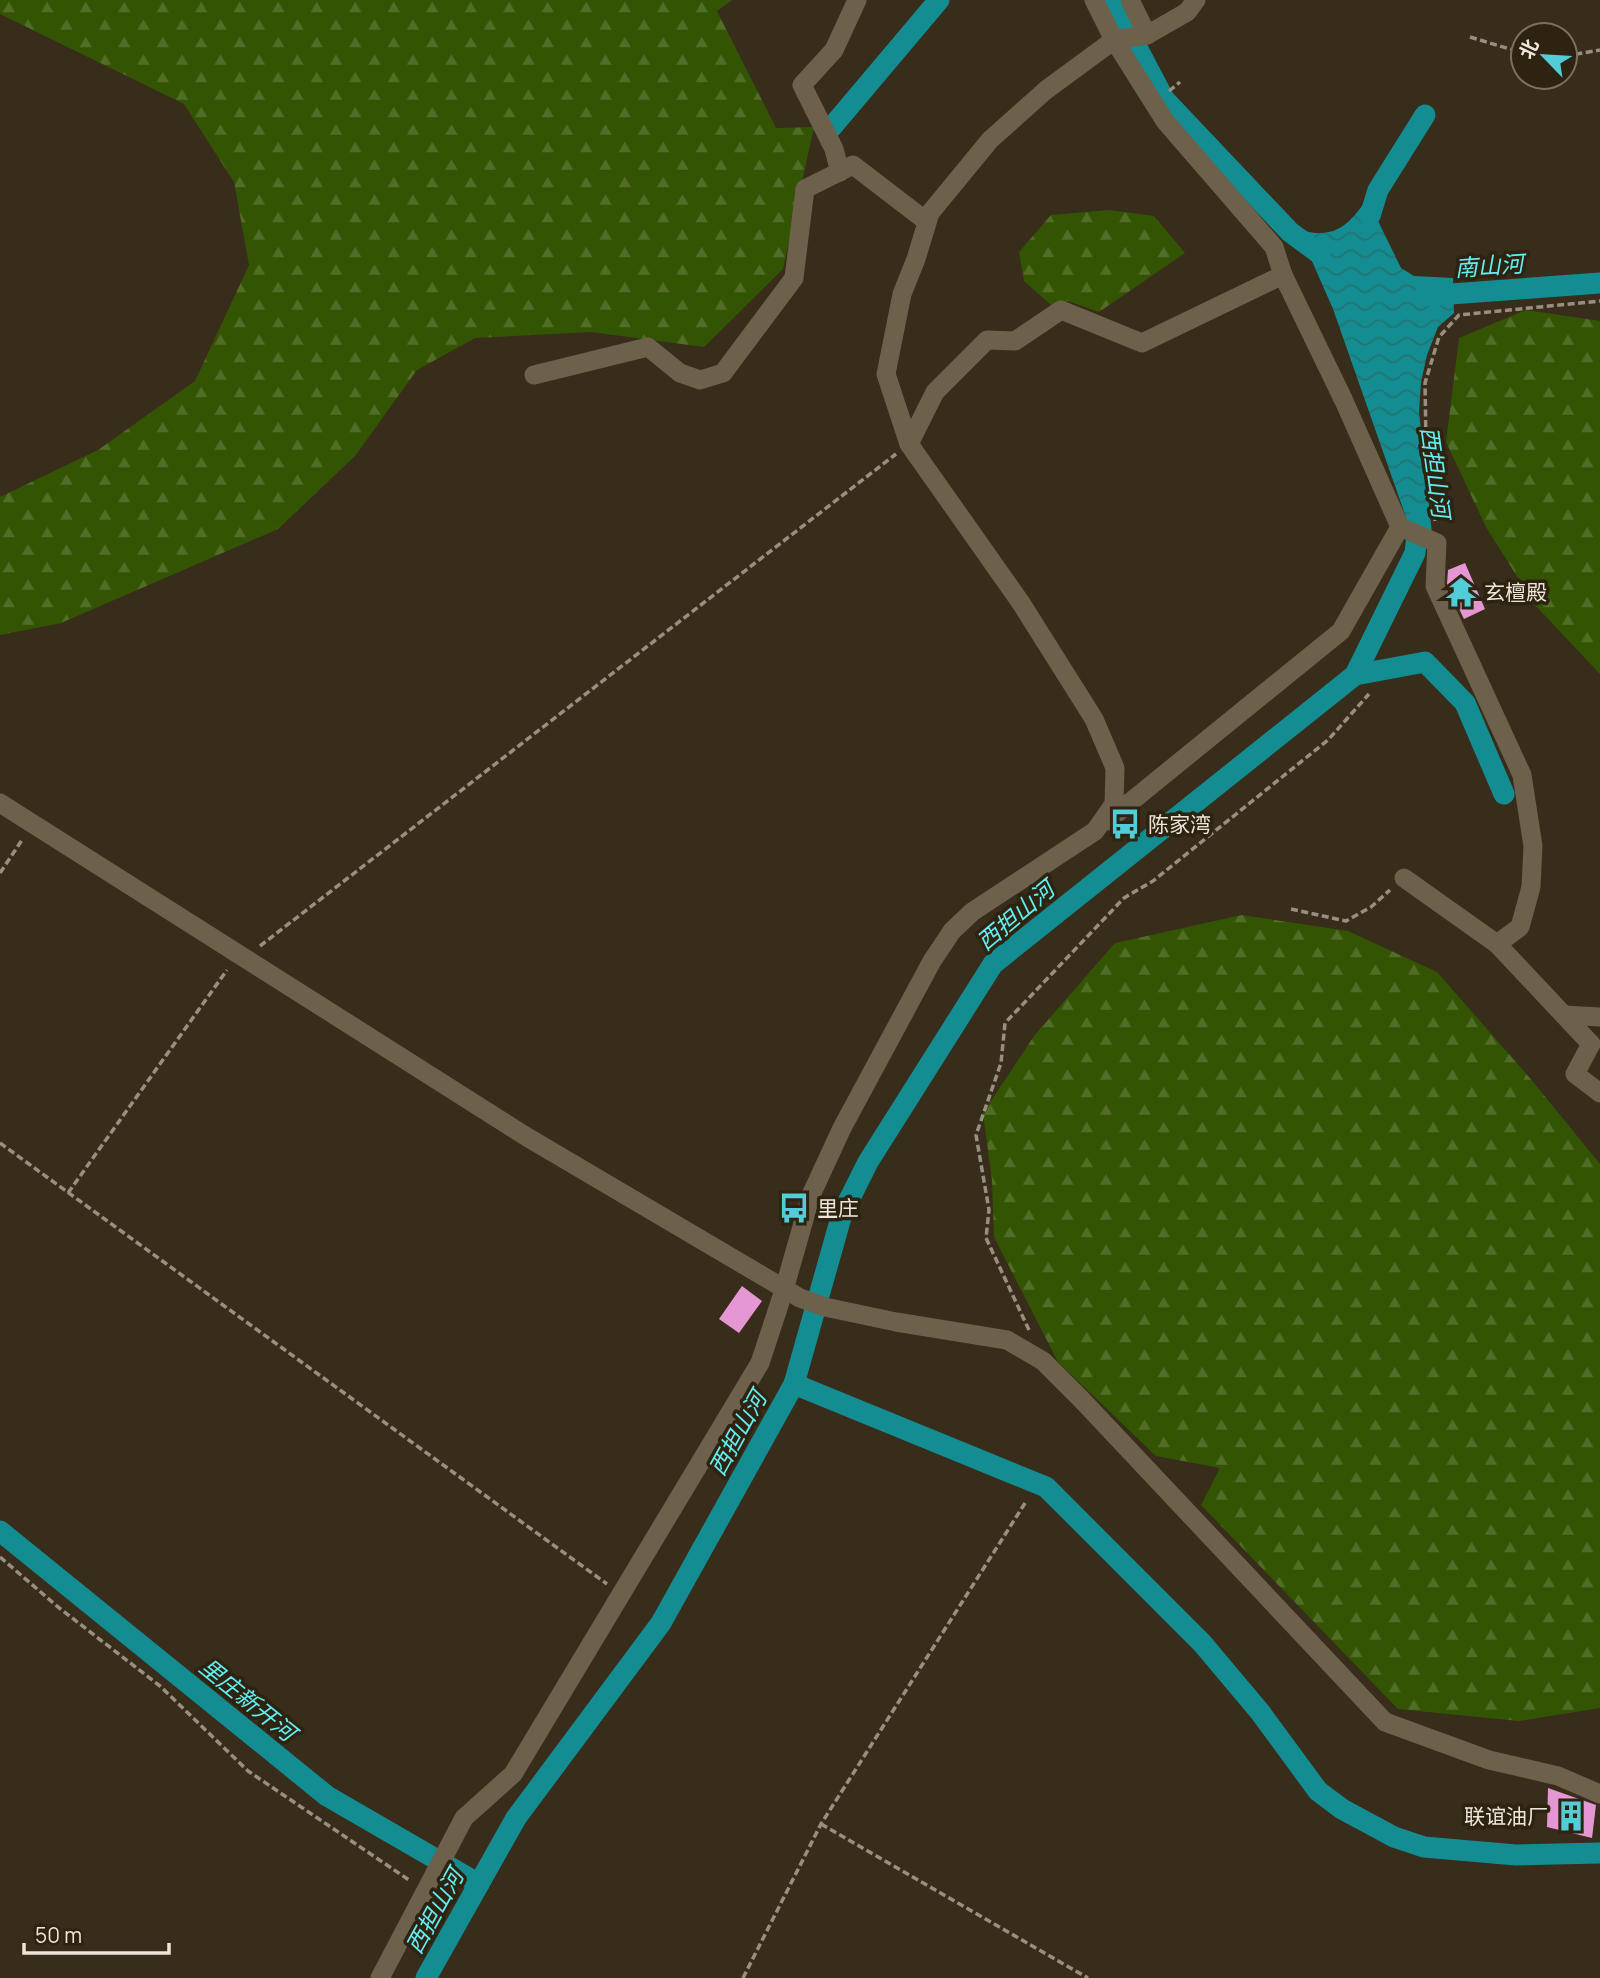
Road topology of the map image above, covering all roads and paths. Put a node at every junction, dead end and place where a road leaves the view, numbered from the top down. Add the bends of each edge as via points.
1 (857, 0) edge
2 (1094, 0) edge
3 (1130, 0) edge
4 (1196, 0) edge
5 (1147, 35) junction
6 (1470, 37) dead end
7 (1114, 40) junction
8 (1509, 49) edge
9 (1600, 50) edge
10 (1579, 53) edge
11 (840, 172) junction
12 (926, 221) junction
13 (1283, 275) junction
14 (1600, 301) edge
15 (534, 375) dead end
16 (909, 444) junction
17 (1400, 527) junction
18 (1437, 542) junction
19 (1369, 694) dead end
20 (0, 803) edge
21 (33, 824) junction
22 (1095, 831) junction
23 (0, 873) edge
24 (1404, 878) joint
25 (1291, 909) dead end
26 (1497, 944) junction
27 (241, 956) junction
28 (1564, 1015) junction
29 (1600, 1017) edge
30 (1600, 1093) edge
31 (0, 1143) edge
32 (68, 1193) junction
33 (792, 1294) junction
34 (1043, 1361) junction
35 (1027, 1500) dead end
36 (0, 1556) edge
37 (622, 1594) junction
38 (1600, 1794) edge
39 (821, 1824) junction
40 (426, 1891) junction
41 (380, 1978) edge
42 (743, 1978) edge
43 (1088, 1978) edge

1 - 11 street via 834,50 802,85 834,149
2 - 7 street
3 - 5 street
4 - 5 street via 1186,12
5 - 7 street
6 - 8 path
7 - 12 street via 1046,90 990,140
7 - 13 street via 1166,121 1274,247
9 - 10 path
11 - 12 street via 853,165
11 - 15 street via 805,189 794,278 723,373 700,380 680,373 648,347
12 - 16 street via 902,294 886,374
13 - 16 street via 1142,343 1061,310 1015,341 987,340 935,391
13 - 17 street
14 - 18 path via 1460,315 1439,337 1425,383 1426,444
16 - 22 street via 1021,603 1094,719 1115,768 1114,804
16 - 27 path
17 - 18 street
17 - 22 street via 1341,631
18 - 26 street via 1435,586 1522,775 1533,846 1531,887 1520,927
19 - 34 path via 1328,740 1153,881 1124,898 1004,1023 1001,1063 976,1135 989,1210 986,1238
20 - 21 street
21 - 23 path
21 - 27 street
22 - 33 street via 972,912 932,961 811,1195
24 - 25 path via 1371,907 1346,920
24 - 26 street
26 - 28 street
27 - 32 path
27 - 33 street via 527,1137
28 - 29 street
28 - 30 street via 1591,1044 1575,1074
31 - 32 path
32 - 37 path
33 - 34 street via 825,1307 1007,1340
33 - 37 street via 760,1363
34 - 38 street via 1385,1722 1489,1760 1558,1776
35 - 39 path
36 - 40 path via 160,1686 248,1771
37 - 40 street via 513,1774 464,1818
39 - 42 path
39 - 43 path
40 - 41 street

